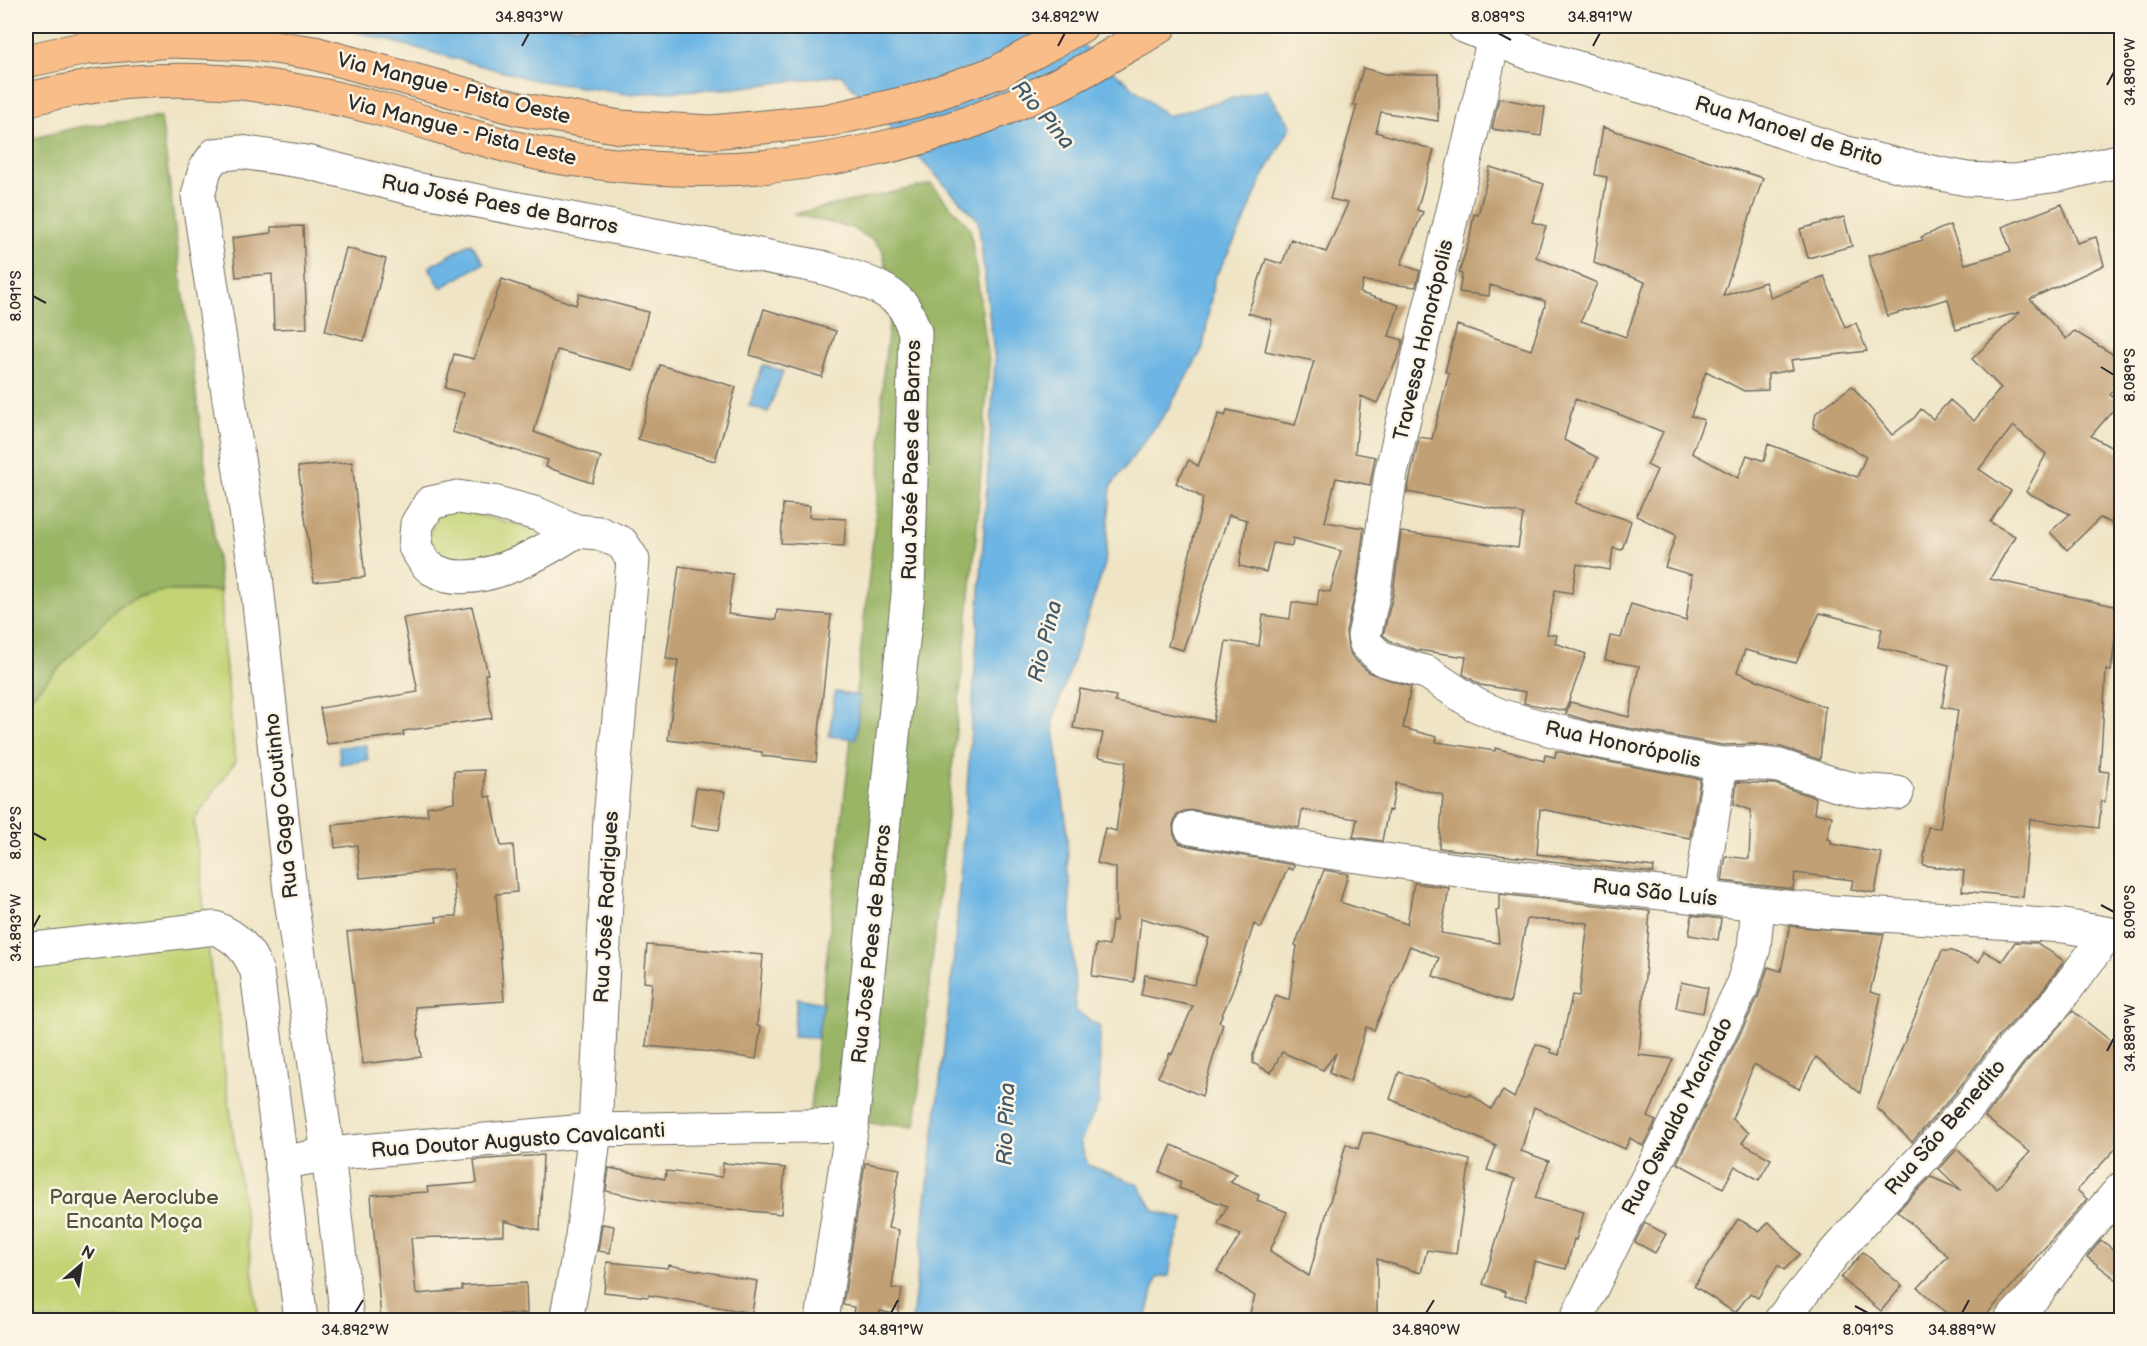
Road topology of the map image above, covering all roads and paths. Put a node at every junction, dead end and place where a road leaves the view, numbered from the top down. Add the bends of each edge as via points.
1 (1081, 26) edge
2 (1160, 26) edge
3 (1464, 26) edge
4 (1494, 38) junction
5 (26, 61) edge
6 (26, 100) edge
7 (2121, 160) edge
8 (214, 292) joint
9 (576, 531) dead end
10 (1366, 644) joint
11 (1721, 764) junction
12 (1897, 794) dead end
13 (1191, 828) dead end
14 (1700, 897) junction
15 (1758, 905) junction
16 (2115, 935) edge
17 (26, 950) edge
18 (852, 1125) junction
19 (594, 1130) junction
20 (328, 1154) junction
21 (281, 1163) junction
22 (2121, 1188) edge
23 (301, 1320) edge
24 (346, 1320) edge
25 (566, 1320) edge
26 (822, 1320) edge
27 (1576, 1320) edge
28 (1781, 1320) edge
29 (2012, 1320) edge

1 - 5 main road, Via Mangue - Pista Oeste via 998,72 914,101 825,121 712,132 620,127 519,109 314,53 254,44 171,40 86,48
2 - 6 main road, Via Mangue - Pista Leste via 1060,85 981,119 842,156 771,166 693,171 549,156 315,94 254,85 141,81
3 - 4 street, Rua Manoel de Brito
4 - 7 street, Rua Manoel de Brito via 1534,55 1685,99 1843,152 1967,179 2013,181 2060,175
4 - 10 street, Travessa Honorópolis via 1391,473 1364,636
8 - 18 street, Rua José Paes de Barros via 198,196 205,169 215,155 241,152 821,267 878,287 903,306 915,332 908,594
8 - 20 street, Rua Gago Coutinho via 256,576 291,900
9 - 19 street, Rua José Rodrigues via 599,533 622,543 633,560 610,819
10 - 11 street, Rua Honorópolis via 1382,659 1428,674 1476,705 1502,716 1585,739
11 - 12 street, Rua Honorópolis via 1779,766 1858,790
11 - 14 street
13 - 14 street, Rua São Luís via 1472,872
14 - 15 street, Rua São Luís
15 - 16 street, Rua São Luís via 2064,926
15 - 27 street, Rua Oswaldo Machado via 1754,948 1741,989
16 - 28 street, Rua São Benedito via 2010,1052 1971,1104 1836,1251
17 - 21 street via 216,928 239,941 257,972
18 - 19 street, Rua Doutor Augusto Cavalcanti
18 - 26 street, Rua José Paes de Barros
19 - 20 street, Rua Doutor Augusto Cavalcanti
19 - 25 street, Rua José Rodrigues via 582,1236
20 - 21 street, Rua Doutor Augusto Cavalcanti
20 - 24 street, Rua Gago Coutinho
21 - 23 street
22 - 29 street

